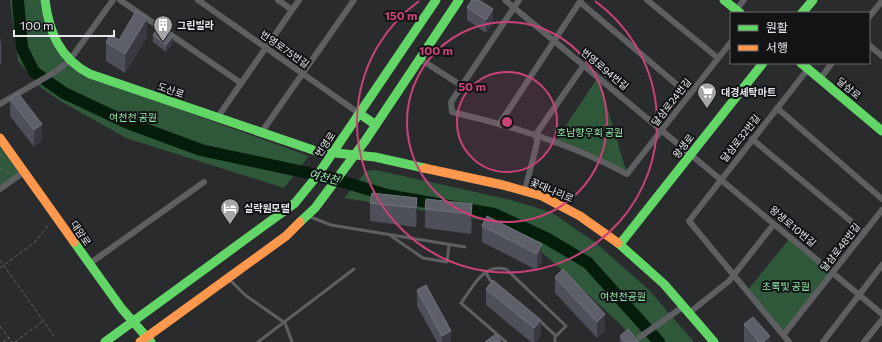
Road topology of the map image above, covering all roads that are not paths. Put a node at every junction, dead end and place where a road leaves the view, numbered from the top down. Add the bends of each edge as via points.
1 (45, 0) edge
2 (113, 0) edge
3 (120, 0) edge
4 (198, 0) edge
5 (278, 0) edge
6 (299, 0) edge
7 (354, 0) edge
8 (436, 0) edge
9 (459, 0) edge
10 (505, 0) edge
11 (518, 0) edge
12 (647, 0) edge
13 (724, 0) edge
14 (744, 0) edge
15 (813, 0) edge
16 (580, 1) edge
17 (882, 1) edge
18 (514, 6) junction
19 (292, 10) junction
20 (738, 11) edge
21 (803, 12) edge
22 (870, 17) edge
23 (555, 40) junction
24 (730, 43) edge
25 (870, 46) edge
26 (266, 48) junction
27 (882, 56) edge
28 (718, 58) junction
29 (420, 59) junction
30 (69, 61) junction
31 (762, 64) edge
32 (831, 64) edge
33 (584, 65) junction
34 (804, 66) edge
35 (302, 74) junction
36 (820, 78) junction
37 (241, 83) junction
38 (462, 86) junction
39 (689, 95) junction
40 (0, 104) edge
41 (777, 108) junction
42 (360, 114) junction
43 (217, 118) junction
44 (500, 123) junction
45 (376, 125) junction
46 (662, 130) junction
47 (882, 131) edge
48 (260, 133) junction
49 (536, 134) junction
50 (0, 138) edge
51 (752, 139) junction
52 (356, 154) junction
53 (690, 154) junction
54 (330, 157) junction
55 (25, 171) junction
56 (720, 179) junction
57 (204, 182) dead end
58 (0, 189) edge
59 (524, 190) junction
60 (882, 199) edge
61 (882, 210) edge
62 (308, 216) junction
63 (774, 224) junction
64 (864, 232) junction
65 (390, 235) junction
66 (620, 244) junction
67 (449, 245) junction
68 (465, 247) dead end
69 (89, 264) junction
70 (882, 265) edge
71 (354, 269) dead end
72 (485, 271) junction
73 (832, 273) junction
74 (733, 274) junction
75 (228, 278) junction
76 (495, 285) edge
77 (859, 295) junction
78 (687, 310) junction
79 (882, 314) edge
80 (536, 317) edge
81 (882, 320) edge
82 (133, 322) junction
83 (285, 323) junction
84 (784, 334) junction
85 (556, 336) junction
86 (638, 338) edge
87 (146, 340) edge
88 (105, 342) edge
89 (258, 342) edge
90 (292, 342) edge
91 (506, 342) edge
92 (555, 342) edge
93 (714, 342) edge
94 (789, 342) edge
95 (823, 342) edge
96 (864, 342) edge

1 - 30 main road, 도산로 via 52,35
2 - 30 street
3 - 37 street
4 - 26 street, 번영로75번길
5 - 19 street
6 - 19 street
7 - 35 street
8 - 42 main road, 번영로
9 - 29 main road
10 - 18 street, 번영로94번길
11 - 18 street
12 - 28 street
13 - 20 main road
14 - 20 street
15 - 21 main road
16 - 23 street
16 - 39 street
17 - 22 street
18 - 23 street, 번영로94번길
18 - 38 street
19 - 26 street
23 - 33 street, 번영로94번길
23 - 44 street
24 - 28 street, 달삼로24번길
25 - 27 street
26 - 35 street, 번영로75번길
26 - 37 street
28 - 39 street, 달삼로24번길
29 - 38 street
29 - 45 main road
30 - 40 street
30 - 43 main road, 도산로 via 90,74
31 - 53 main road, 왕생로
32 - 36 street
33 - 46 street, 번영로94번길
33 - 49 street
34 - 36 main road, 달삼로
34 - 41 street, 달삼로32번길
35 - 42 street, 번영로75번길
35 - 48 street
36 - 47 main road, 달삼로
37 - 43 street
38 - 44 street via 451,102 452,112
39 - 46 street, 달삼로24번길
41 - 51 street, 달삼로32번길
41 - 60 street
42 - 45 main road
42 - 54 main road, 번영로
43 - 48 main road, 도산로
44 - 49 street
45 - 52 main road
46 - 49 street, 달삼로24번길 via 627,174 605,162
46 - 53 street, 번영로94번길
48 - 54 main road, 도산로
49 - 59 street via 537,143
50 - 55 main road, 대암로
51 - 56 street, 달삼로32번길
51 - 64 street
52 - 54 main road, 꽃대나리로
52 - 59 main road, 꽃대나리로
52 - 62 main road
53 - 56 street, 왕생로10번길
53 - 66 main road, 왕생로
54 - 82 main road, 번영로 via 305,191 274,220
55 - 58 street
55 - 69 main road, 대암로
56 - 63 street, 왕생로10번길
56 - 74 street, 달삼로32번길 via 689,221
57 - 69 street
59 - 66 main road, 꽃대나리로 via 542,196 580,216
61 - 64 street, 달삼로48번길
62 - 65 lane via 331,226
62 - 75 main road via 286,236
63 - 73 street, 왕생로10번길
63 - 74 street
64 - 73 street, 달삼로48번길
65 - 67 lane
65 - 67 lane via 423,258 447,262
66 - 78 main road, 꽃대나리로
67 - 68 lane
69 - 82 main road, 대암로
70 - 77 street
71 - 83 lane
72 - 76 lane
72 - 85 lane via 496,267 506,269 566,326
72 - 91 lane via 461,303
73 - 77 street, 왕생로10번길
73 - 84 street, 달삼로48번길
74 - 78 street via 729,282
74 - 84 street
75 - 83 lane via 245,295
75 - 87 main road
77 - 79 street, 왕생로10번길
77 - 95 street
78 - 86 street via 672,315
78 - 93 main road, 꽃대나리로
80 - 85 lane
81 - 96 street
82 - 87 main road, 대암로
82 - 88 main road, 번영로
83 - 89 lane
83 - 90 lane
84 - 94 street
85 - 92 lane

